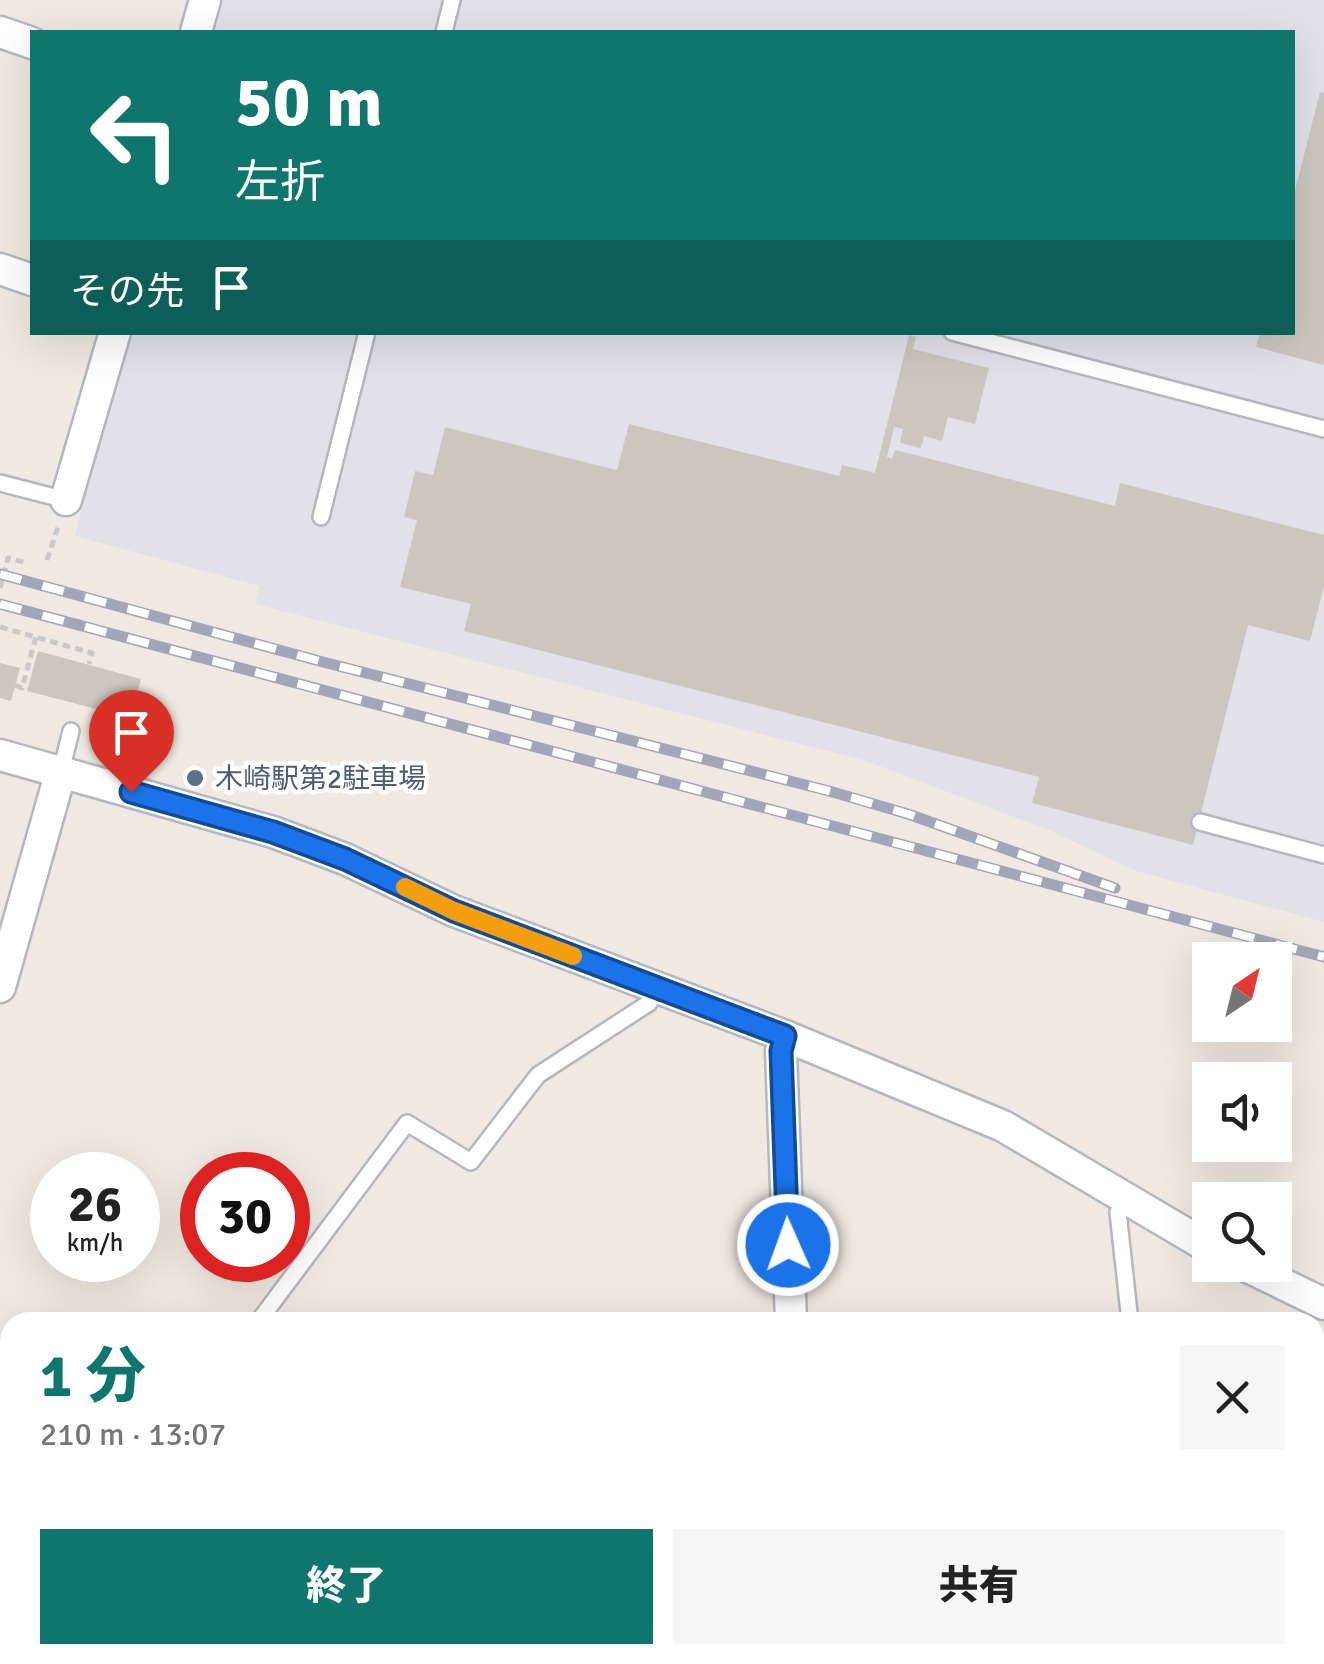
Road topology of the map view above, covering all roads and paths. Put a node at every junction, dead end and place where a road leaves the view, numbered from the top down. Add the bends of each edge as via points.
1 (205, 0) edge
2 (452, 0) edge
3 (197, 30) edge
4 (444, 30) edge
5 (0, 32) edge
6 (30, 42) edge
7 (0, 269) edge
8 (30, 279) edge
9 (114, 335) edge
10 (367, 335) edge
11 (964, 335) edge
12 (1324, 429) edge
13 (0, 483) edge
14 (66, 500) joint
15 (320, 517) dead end
16 (27, 563) dead end
17 (0, 588) edge
18 (0, 627) edge
19 (36, 637) junction
20 (89, 664) dead end
21 (16, 685) dead end
22 (70, 731) dead end
23 (0, 755) edge
24 (60, 771) junction
25 (1200, 822) dead end
26 (1324, 855) edge
27 (0, 987) edge
28 (656, 988) junction
29 (785, 1036) junction
30 (1125, 1200) junction
31 (1192, 1238) edge
32 (1279, 1282) edge
33 (1324, 1304) edge
34 (266, 1312) edge
35 (791, 1312) edge
36 (1129, 1312) edge

1 - 3 street
2 - 4 lane
5 - 6 street
7 - 8 street
9 - 14 street
10 - 15 lane
11 - 12 lane
13 - 14 lane
16 - 17 path via 8,558
18 - 19 path
19 - 20 path via 92,652
19 - 21 path via 22,688
22 - 24 lane
23 - 24 street
24 - 27 street
24 - 28 street via 273,832
25 - 26 lane
28 - 29 street
28 - 34 lane via 648,1003 538,1074 471,1162 407,1124
29 - 30 street via 1003,1126
29 - 35 street
30 - 31 street
30 - 36 lane via 1118,1212
32 - 33 street

